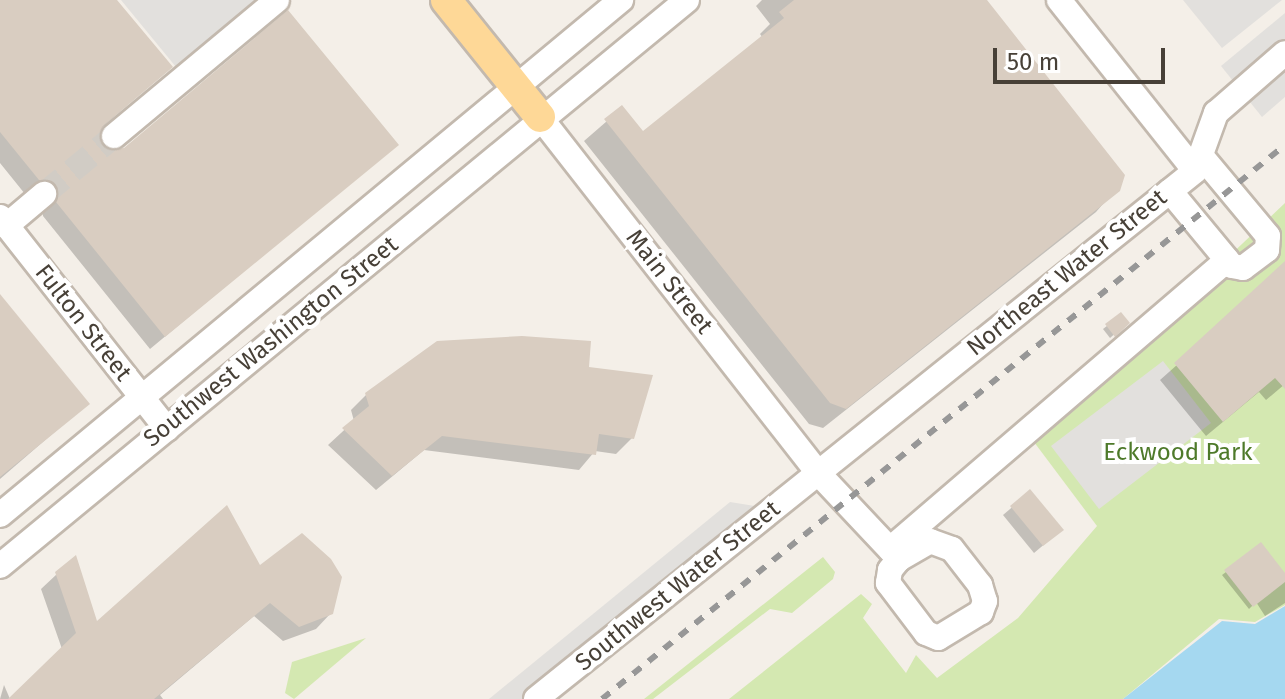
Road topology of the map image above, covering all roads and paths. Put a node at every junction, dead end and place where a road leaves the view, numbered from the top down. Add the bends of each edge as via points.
1 (277, 0) edge
2 (446, 0) edge
3 (621, 0) edge
4 (687, 0) edge
5 (1059, 0) edge
6 (1285, 53) edge
7 (516, 87) junction
8 (540, 117) junction
9 (114, 136) tunnel mouth
10 (1199, 164) junction
11 (1170, 191) junction
12 (44, 194) tunnel mouth
13 (3, 222) edge
14 (1277, 230) edge
15 (1227, 260) junction
16 (141, 398) junction
17 (167, 429) junction
18 (819, 474) junction
19 (0, 515) edge
20 (0, 566) edge
21 (536, 699) edge

1 - 9 street
2 - 7 main road, Main Street
3 - 7 street, Southwest Washington Street
4 - 8 street, Southwest Washington Street
5 - 10 street
6 - 10 street via 1216,113
7 - 8 main road, Main Street
7 - 16 street, Southwest Washington Street
8 - 17 street, Southwest Washington Street
8 - 18 street, Main Street
10 - 11 street, Northeast Water Street
10 - 14 street
11 - 15 street
11 - 18 street, Northeast Water Street
12 - 13 street
13 - 16 street, Fulton Street
14 - 15 street via 1267,250 1243,268
15 - 18 street, Main Street via 894,554
16 - 17 street, Fulton Street
16 - 19 street, Southwest Washington Street
17 - 20 street, Southwest Washington Street
18 - 21 street, Southwest Water Street

